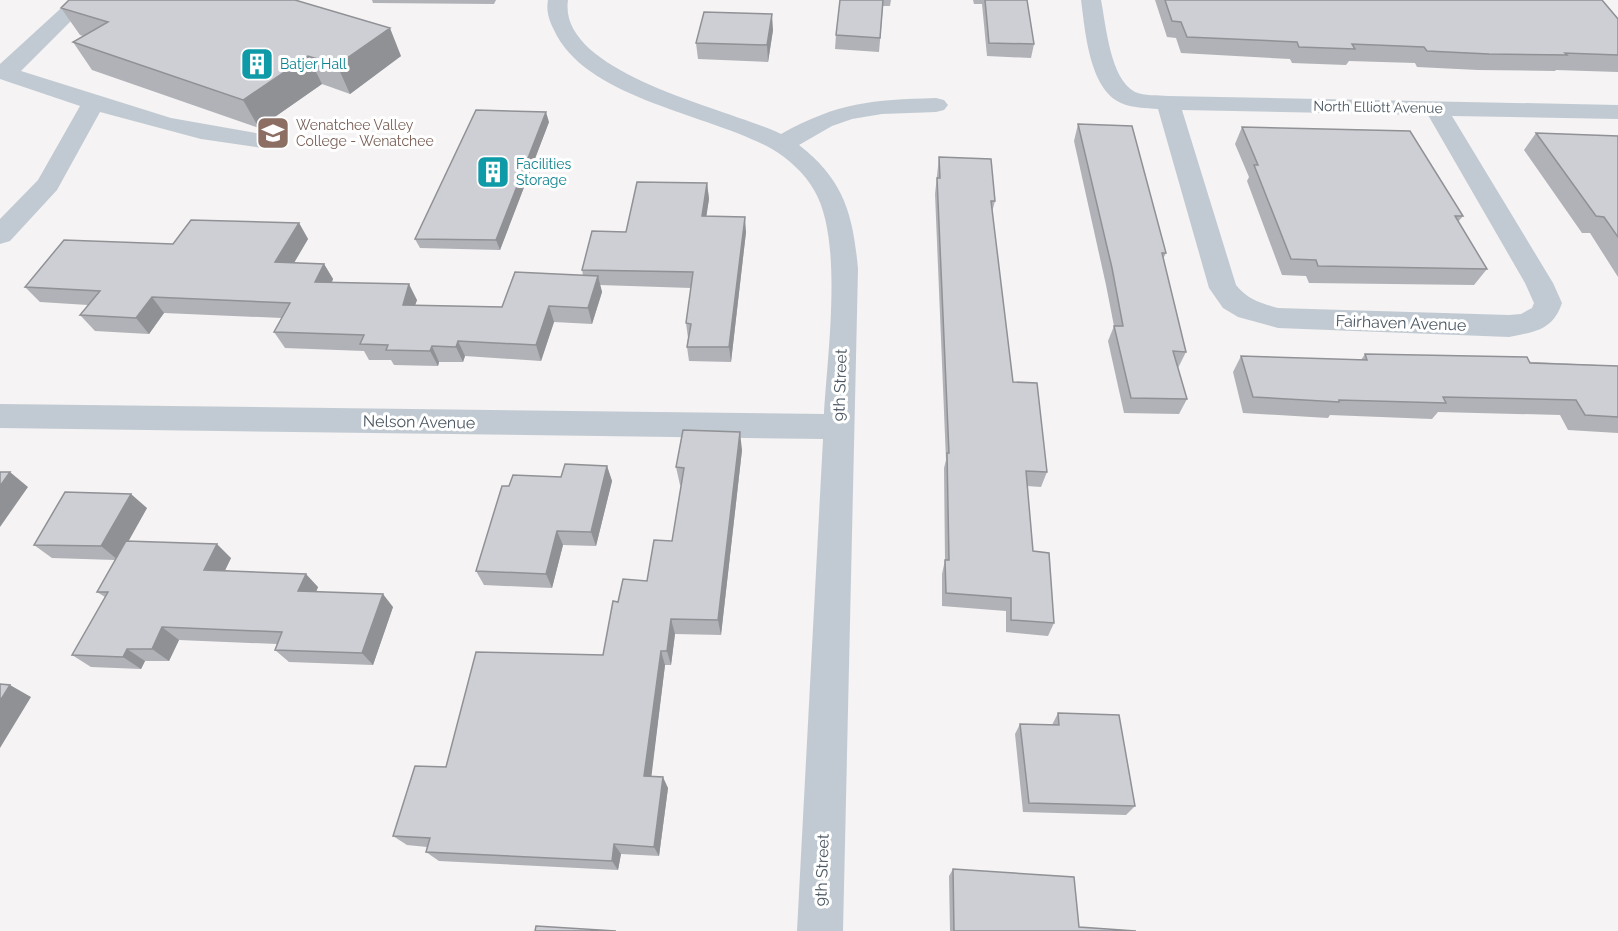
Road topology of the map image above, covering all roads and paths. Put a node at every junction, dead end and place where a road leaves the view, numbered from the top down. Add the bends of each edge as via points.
1 (82, 0) edge
2 (558, 0) edge
3 (1091, 0) edge
4 (3, 72) edge
5 (1168, 102) junction
6 (93, 104) junction
7 (936, 105) dead end
8 (1436, 109) junction
9 (1618, 112) edge
10 (269, 142) dead end
11 (782, 144) junction
12 (0, 235) edge
13 (0, 416) edge
14 (839, 427) junction
15 (820, 931) edge

1 - 4 street
2 - 11 street, 9th Street via 562,34 582,57 617,78
3 - 5 street, North Elliott Avenue via 1106,72 1119,92 1128,98
4 - 6 street
5 - 8 street, North Elliott Avenue
5 - 8 street, Fairhaven Avenue via 1223,288 1233,301 1260,315 1289,319 1475,326 1528,323 1544,314 1548,303
6 - 10 street via 234,139
6 - 12 street via 48,184
7 - 11 street via 849,112
8 - 9 street, North Elliott Avenue
11 - 14 street, 9th Street via 808,165 831,196 842,230
13 - 14 street, Nelson Avenue
14 - 15 street, 9th Street

